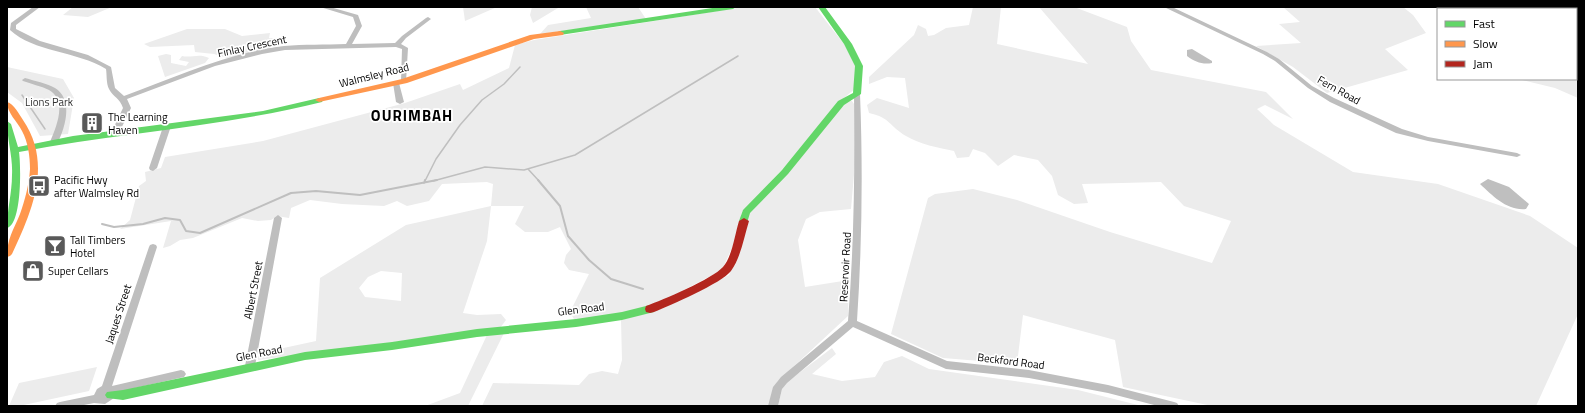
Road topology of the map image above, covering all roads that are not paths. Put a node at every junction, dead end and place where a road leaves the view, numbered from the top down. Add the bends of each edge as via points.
1 (37, 7) edge
2 (323, 7) edge
3 (733, 7) edge
4 (820, 7) edge
5 (1167, 7) edge
6 (428, 19) dead end
7 (398, 45) junction
8 (348, 46) junction
9 (25, 80) dead end
10 (400, 82) junction
11 (857, 94) junction
12 (124, 98) junction
13 (400, 102) dead end
14 (7, 104) edge
15 (7, 124) edge
16 (167, 126) junction
17 (115, 133) junction
18 (54, 142) junction
19 (32, 147) junction
20 (11, 150) edge
21 (7, 155) edge
22 (1517, 155) dead end
23 (153, 168) dead end
24 (278, 218) dead end
25 (7, 224) edge
26 (153, 247) dead end
27 (7, 254) edge
28 (852, 323) junction
29 (250, 366) junction
30 (181, 374) dead end
31 (110, 392) junction
32 (60, 406) edge
33 (773, 406) edge
34 (1174, 406) edge

1 - 12 street via 13,24 13,30 48,47 87,56 101,63 109,68 114,90
2 - 8 street via 356,16 359,26
3 - 10 street, Walmsley Road via 533,37
4 - 11 street via 848,44 859,66
5 - 22 street, Fern Road via 1265,53 1332,100 1399,131 1428,140
6 - 7 street via 404,37
7 - 8 street, Finlay Crescent
7 - 10 street via 405,48
8 - 12 street, Finlay Crescent via 285,48 262,52 213,65
9 - 18 street via 55,91 61,99 62,118
10 - 13 street
10 - 16 street, Walmsley Road via 263,113
11 - 28 street, Reservoir Road via 859,175
11 - 29 street, Glen Road via 841,103 785,172 746,212 726,272 663,305 622,316 576,323 477,333
12 - 17 street via 127,108
14 - 19 street via 17,114
15 - 20 street
16 - 17 street, Walmsley Road
16 - 23 street
17 - 18 street, Walmsley Road
18 - 19 street, Walmsley Road
19 - 20 street, Walmsley Road
19 - 27 street via 36,168 34,183 21,226
20 - 21 street
20 - 25 street via 18,160 16,189
24 - 29 street, Albert Street
26 - 31 street, Jaques Street
28 - 33 street via 784,380 778,387
28 - 34 street, Beckford Road via 946,365 1029,374 1108,389
29 - 31 street, Glen Road via 123,395
30 - 31 street
31 - 32 street via 102,401 97,398

